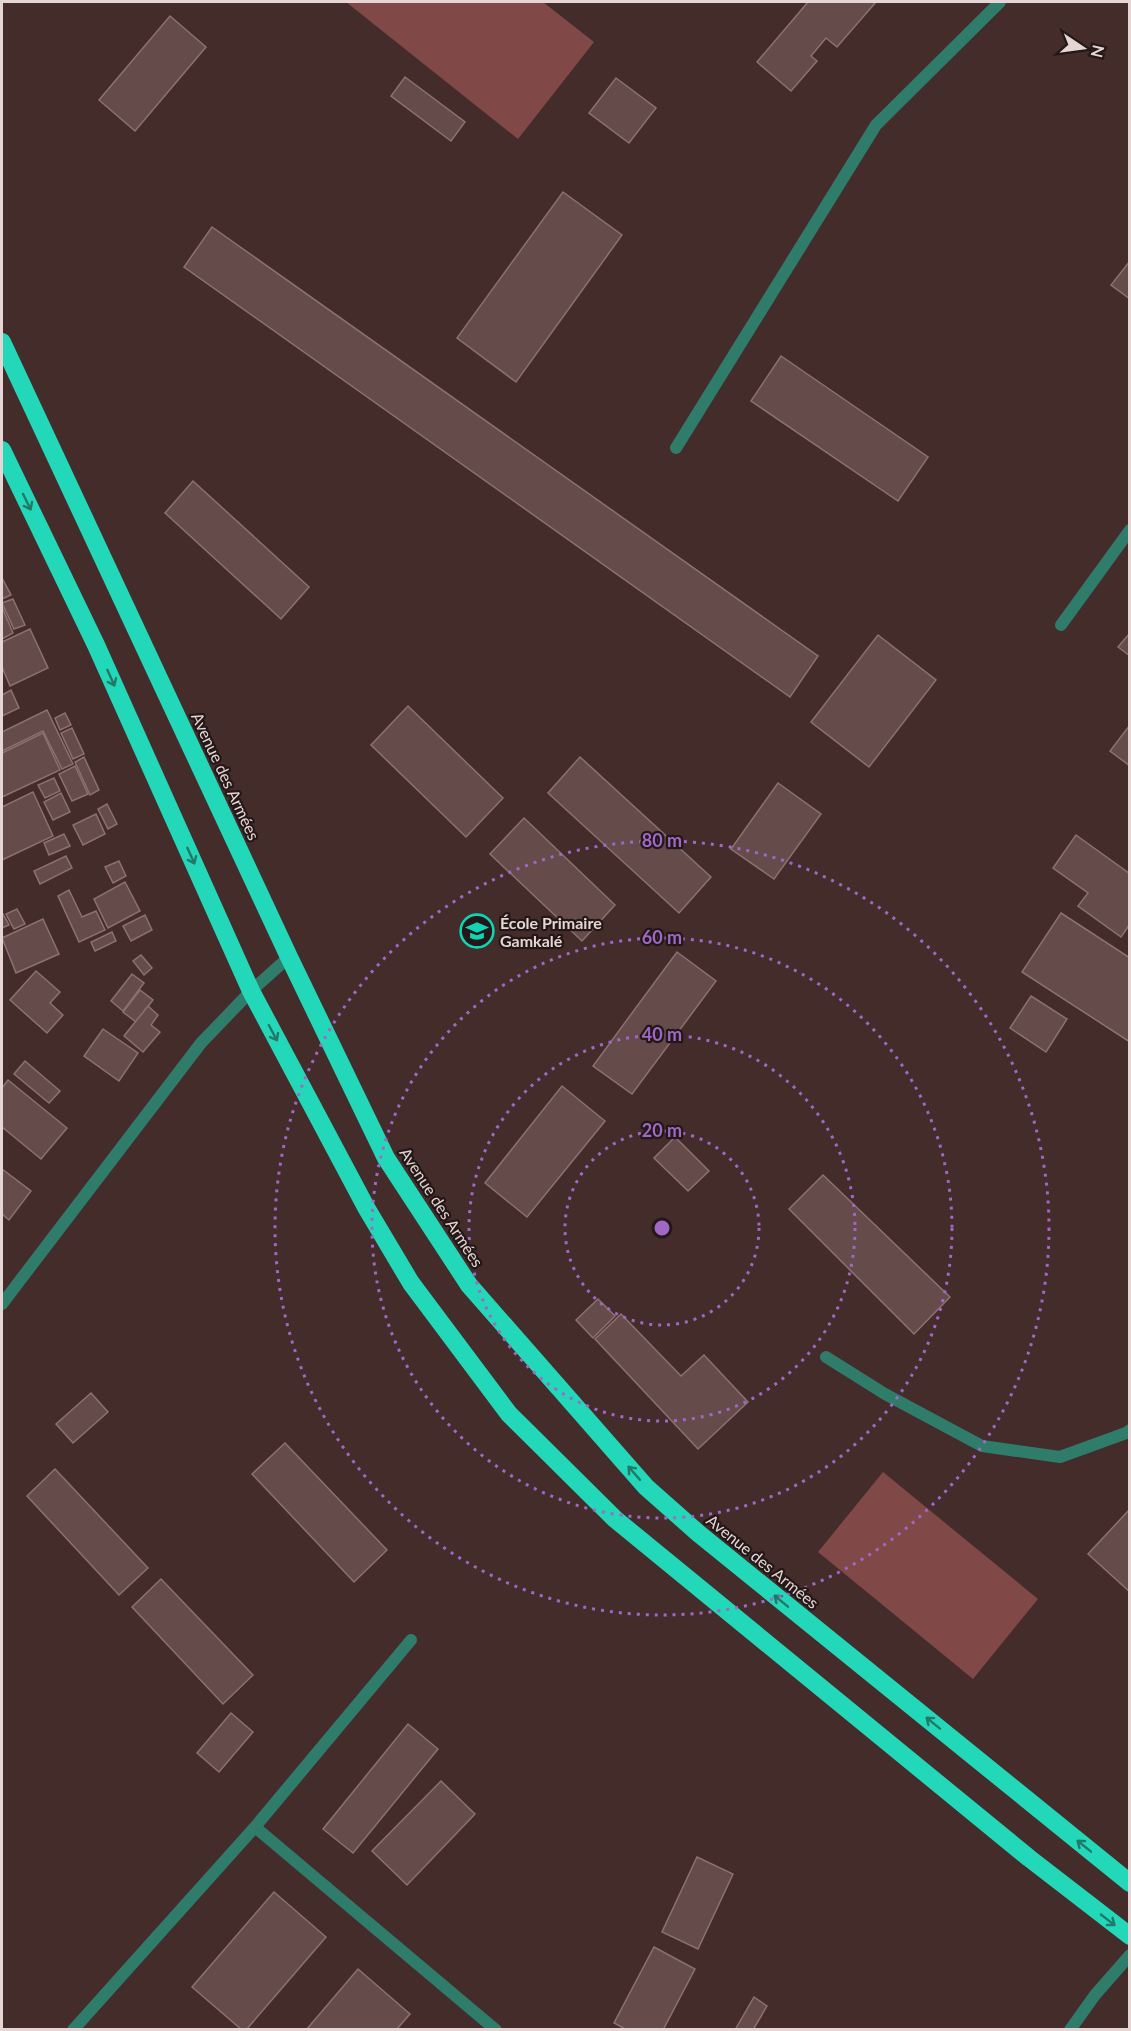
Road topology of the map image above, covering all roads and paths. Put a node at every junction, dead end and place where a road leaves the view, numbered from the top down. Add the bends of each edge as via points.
1 (1000, 2) edge
2 (2, 342) edge
3 (676, 448) dead end
4 (2, 450) edge
5 (1130, 530) edge
6 (1061, 625) dead end
7 (289, 957) junction
8 (251, 991) junction
9 (2, 1304) edge
10 (826, 1357) dead end
11 (1130, 1430) edge
12 (411, 1640) dead end
13 (255, 1827) junction
14 (1130, 1883) edge
15 (1130, 1936) edge
16 (1130, 1955) edge
17 (73, 2030) edge
18 (496, 2030) edge
19 (1070, 2030) edge

1 - 3 street via 876,125
2 - 7 highway, Avenue des Armées
4 -> 8 highway via 96,645
5 - 6 street
7 - 8 street
14 -> 7 highway, Avenue des Armées via 645,1487 469,1285 386,1158
8 - 9 street via 201,1042
8 -> 15 highway via 367,1209 411,1283 509,1414 615,1519
10 - 11 street via 982,1446 1060,1457
12 - 13 street
13 - 17 street
13 - 18 street
16 - 19 street

